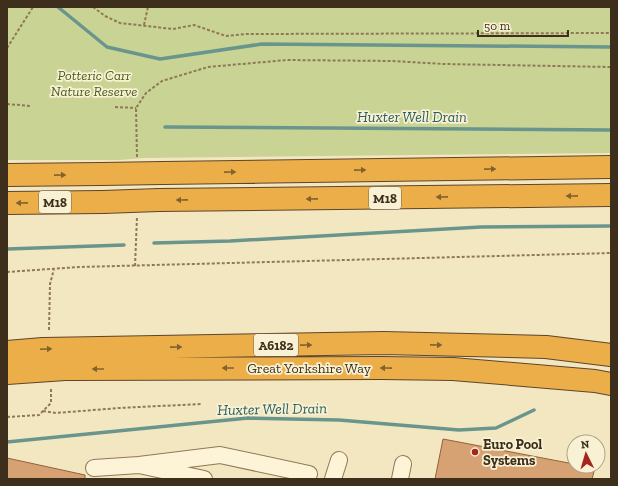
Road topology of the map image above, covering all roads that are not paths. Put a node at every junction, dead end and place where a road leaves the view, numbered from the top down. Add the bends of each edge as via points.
1 (611, 167) edge
2 (7, 175) edge
3 (611, 196) edge
4 (7, 203) edge
5 (7, 352) edge
6 (611, 355) edge
7 (453, 369) junction
8 (7, 373) edge
9 (611, 384) edge
10 (611, 397) edge
11 (339, 460) dead end
12 (139, 465) junction
13 (94, 468) dead end
14 (276, 473) edge
15 (309, 474) dead end
16 (204, 479) edge
17 (333, 479) edge

2 -> 1 highway, M18, bridge
3 -> 4 highway, M18, bridge
5 -> 6 highway, Great Yorkshire Way / A6182 via 43,349 384,343 546,347
7 -> 8 highway, Great Yorkshire Way / A6182 via 65,369
7 - 9 highway, Great Yorkshire Way / A6182
7 - 10 highway via 498,383
11 - 17 lane
12 - 13 lane
12 - 14 lane via 220,455
12 - 16 lane
14 - 15 lane

